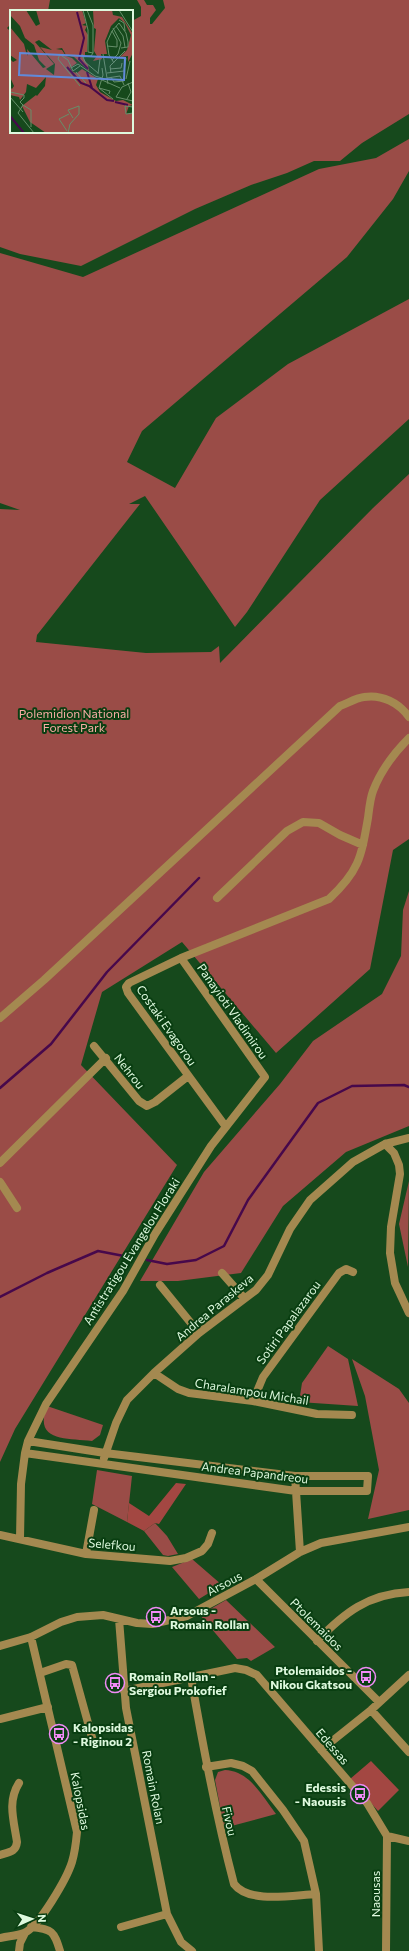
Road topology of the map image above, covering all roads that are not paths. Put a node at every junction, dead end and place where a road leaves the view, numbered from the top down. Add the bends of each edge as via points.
1 (409, 717) edge
2 (409, 738) edge
3 (363, 845) junction
4 (217, 898) dead end
5 (181, 958) junction
6 (0, 1018) edge
7 (94, 1046) dead end
8 (106, 1058) junction
9 (188, 1076) junction
10 (265, 1077) joint
11 (226, 1127) junction
12 (409, 1138) edge
13 (385, 1144) junction
14 (0, 1163) edge
15 (0, 1182) edge
16 (17, 1208) dead end
17 (352, 1272) dead end
18 (222, 1273) dead end
19 (160, 1285) dead end
20 (244, 1298) junction
21 (409, 1313) edge
22 (199, 1333) junction
23 (154, 1372) junction
24 (253, 1401) junction
25 (352, 1415) dead end
26 (28, 1441) junction
27 (25, 1453) junction
28 (105, 1453) junction
29 (103, 1464) junction
30 (295, 1476) junction
31 (296, 1491) junction
32 (94, 1510) dead end
33 (409, 1527) edge
34 (212, 1533) dead end
35 (0, 1535) edge
36 (20, 1539) junction
37 (300, 1552) junction
38 (86, 1554) junction
39 (256, 1579) junction
40 (409, 1592) edge
41 (119, 1619) junction
42 (31, 1637) junction
43 (317, 1641) junction
44 (0, 1646) edge
45 (40, 1673) junction
46 (409, 1675) edge
47 (191, 1677) junction
48 (124, 1691) junction
49 (379, 1702) junction
50 (48, 1707) junction
51 (371, 1710) junction
52 (0, 1719) edge
53 (93, 1741) dead end
54 (321, 1750) junction
55 (409, 1752) edge
56 (206, 1767) junction
57 (19, 1783) dead end
58 (387, 1836) junction
59 (409, 1841) edge
60 (0, 1855) edge
61 (316, 1894) junction
62 (167, 1914) junction
63 (32, 1926) junction
64 (122, 1927) dead end
65 (25, 1933) junction
66 (0, 1938) edge
67 (20, 1951) edge
68 (60, 1951) edge
69 (192, 1951) edge
70 (319, 1951) edge
71 (386, 1951) edge

1 - 6 street via 403,709 384,698 364,697 340,706
2 - 3 street via 385,765 372,792
3 - 4 street via 319,823 303,822 287,831
3 - 5 street via 356,868 345,885 329,899
5 - 9 street, Costaki Evagorou via 129,983 126,987
5 - 10 street, Panayioti Vladimirou
7 - 8 street, Nehrou
8 - 9 street, Nehrou via 139,1101 147,1106
8 - 14 street
9 - 11 street, Costaki Evagorou
10 - 11 street, Antistratigou Evangelou Floraki
11 - 26 street, Antistratigou Evangelou Floraki via 155,1234 123,1291 46,1402
12 - 13 street, Andrea Paraskeva
13 - 20 street, Andrea Paraskeva via 353,1162 310,1200 290,1229 268,1275 256,1290
13 - 21 street via 394,1153 399,1165 390,1253 395,1283
15 - 16 street
17 - 24 street, Sotiri Papalazarou via 346,1269 338,1273 263,1377
18 - 20 street
19 - 22 street
20 - 22 street, Andrea Paraskeva
22 - 23 street, Andrea Paraskeva
23 - 24 street, Charalampou Michail via 178,1389 189,1393
23 - 28 street, Andrea Paraskeva via 127,1400
24 - 25 street, Charalampou Michail via 317,1414
26 - 27 street, Antistratigou Evangelou Floraki
26 - 28 street, Andrea Papandreou
27 - 29 street, Andrea Papandreou
27 - 36 street, Antistratigou Evangelou Floraki via 21,1484
28 - 29 street, Andrea Paraskeva
28 - 30 street, Andrea Papandreou
29 - 31 street, Andrea Papandreou
30 - 31 street
30 - 31 street, Andrea Papandreou via 368,1476 368,1491
31 - 37 street
32 - 38 street
33 - 37 street, Arsous via 339,1538
34 - 38 street, Selefkou via 208,1544 202,1550 186,1558 170,1561
35 - 36 street, Selefkou
36 - 38 street, Selefkou
37 - 39 street, Arsous
39 - 41 street, Arsous via 187,1616 152,1624
39 - 43 street, Ptolemaidos
40 - 43 street via 388,1594 357,1606
41 - 42 street, Arsous via 103,1615 76,1617
41 - 48 street, Romain Rolan
42 - 44 street, Arsous
42 - 45 street, Kalopsidas
43 - 49 street, Ptolemaidos
45 - 50 street, Kalopsidas
45 - 53 street via 66,1664 72,1665
46 - 49 street
47 - 48 street
47 - 54 street, Edessas via 235,1668 257,1675
47 - 56 street, Fivou
48 - 62 street, Romain Rolan
49 - 51 street
50 - 52 street
50 - 63 street, Kalopsidas via 77,1832 76,1849 72,1864 62,1883 43,1914
51 - 54 street
51 - 55 street
54 - 58 street, Edessas via 367,1803
56 - 61 street via 231,1763 252,1772 304,1841
56 - 61 street, Fivou via 232,1877 238,1890 257,1896
57 - 60 street via 13,1792 11,1803 16,1847 12,1852
58 - 59 street
58 - 71 street, Naousas
61 - 70 street
62 - 64 street
62 - 69 street, Romain Rolan via 180,1942
63 - 65 street, Kalopsidas
63 - 68 street via 51,1930
65 - 66 street
65 - 67 street via 20,1943

